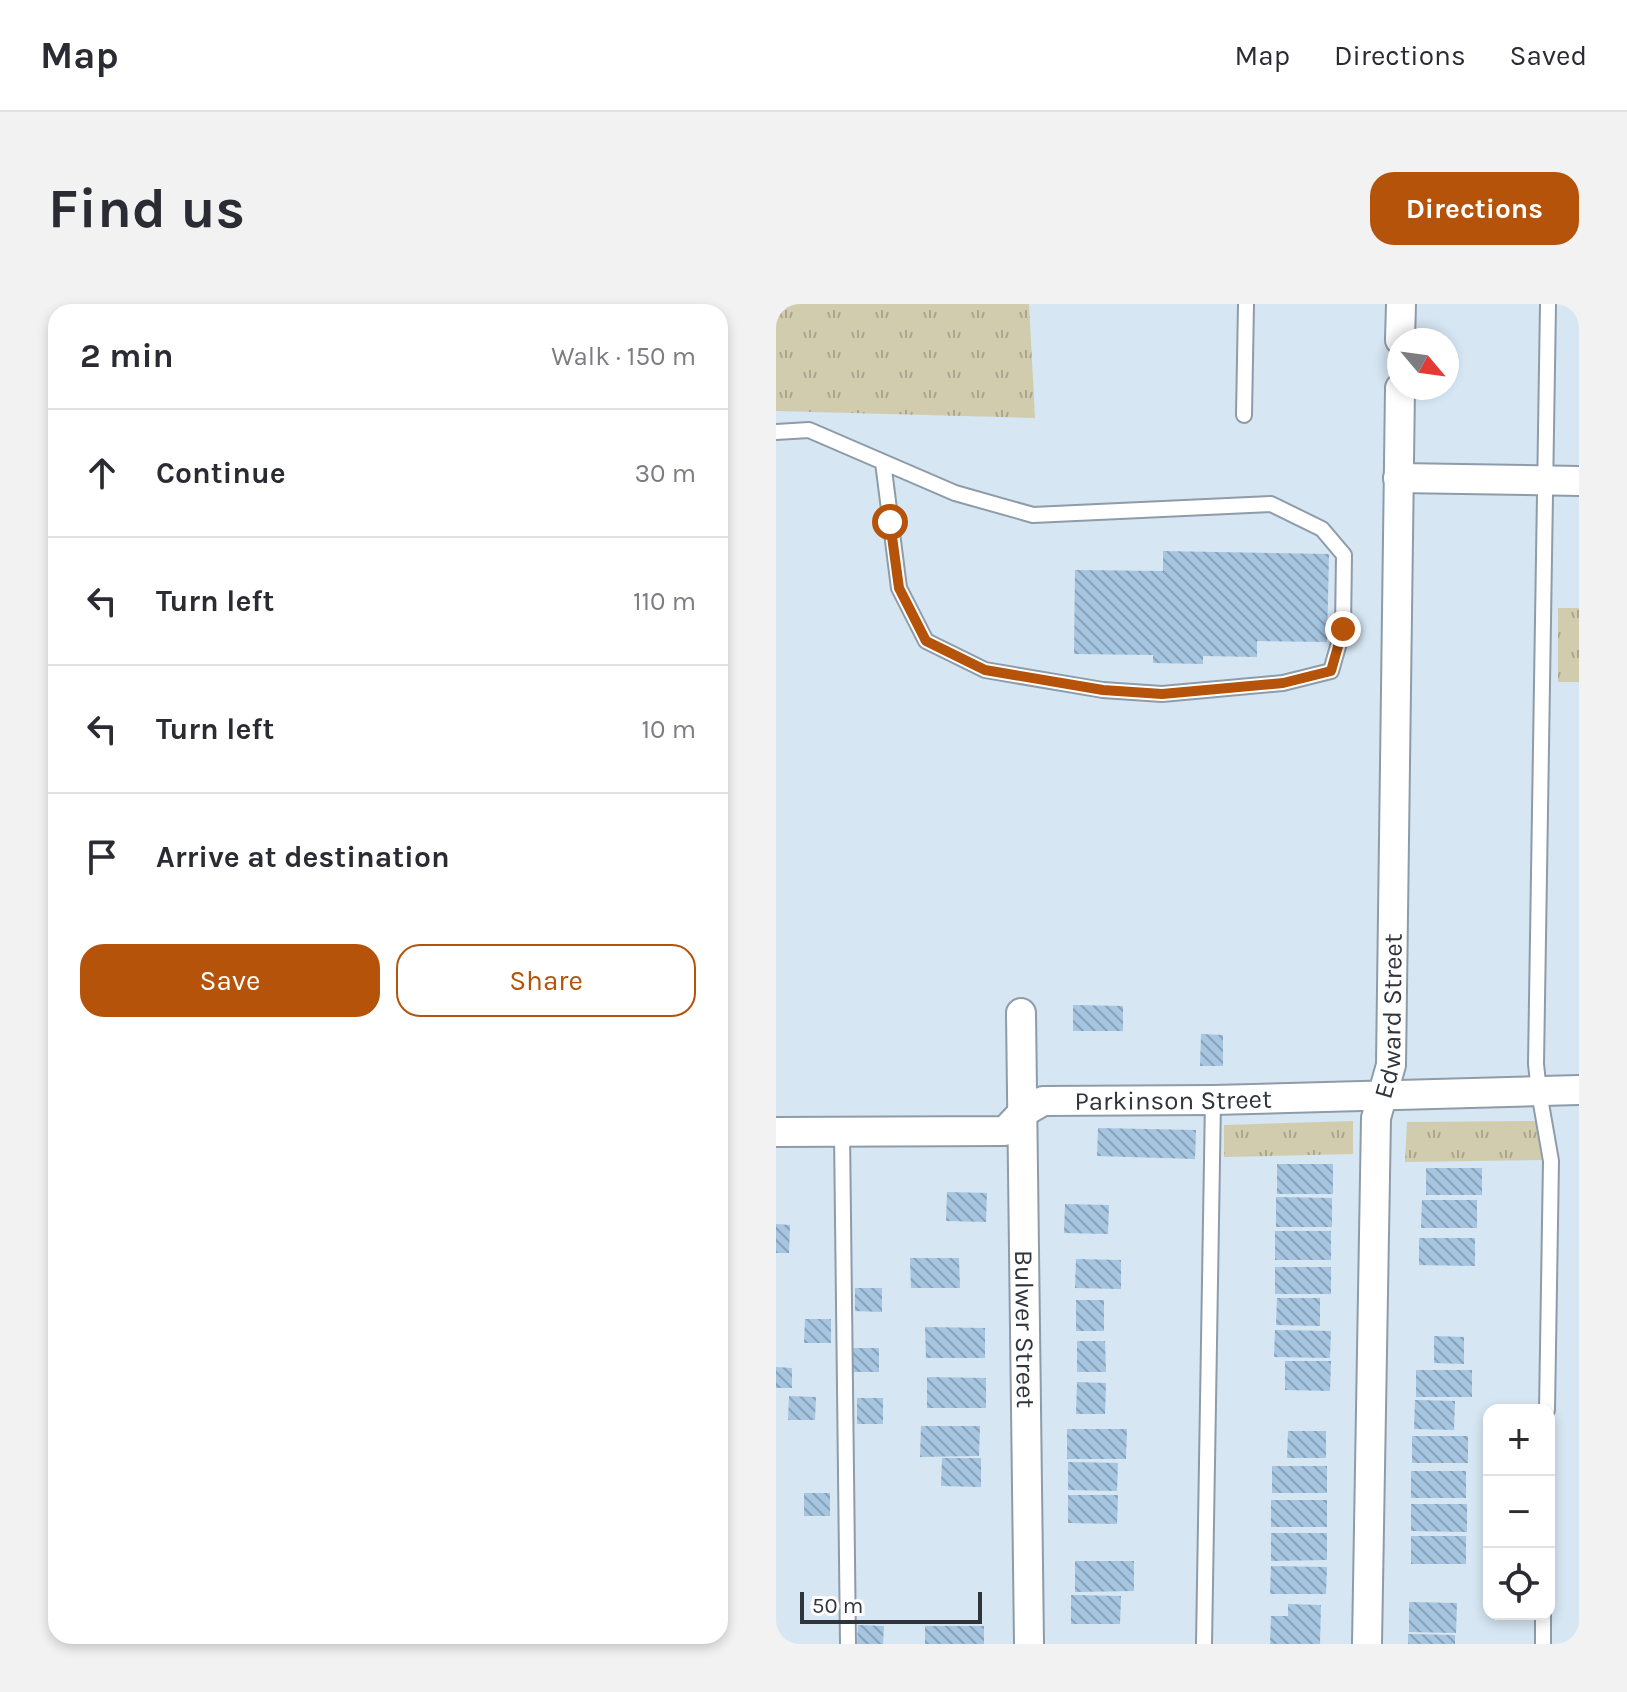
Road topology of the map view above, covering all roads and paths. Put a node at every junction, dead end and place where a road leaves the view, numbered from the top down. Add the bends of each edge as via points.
1 (1246, 304) edge
2 (1401, 304) edge
3 (1548, 304) edge
4 (1400, 328) edge
5 (1400, 400) edge
6 (1244, 415) dead end
7 (776, 432) edge
8 (883, 462) junction
9 (1398, 478) junction
10 (1546, 481) junction
11 (1579, 481) edge
12 (1021, 1013) dead end
13 (1579, 1090) edge
14 (1539, 1092) junction
15 (1383, 1095) junction
16 (1213, 1100) junction
17 (1022, 1113) junction
18 (776, 1132) edge
19 (842, 1132) junction
20 (1547, 1404) edge
21 (1543, 1620) edge
22 (848, 1644) edge
23 (1029, 1644) edge
24 (1204, 1644) edge
25 (1367, 1644) edge
26 (1543, 1644) edge

1 - 6 lane
2 - 4 street
3 - 10 lane
5 - 9 street, Edward Street
7 - 8 lane via 809,430
8 - 8 lane via 955,493 1033,515 1271,504 1322,529 1344,555 1343,629 1331,671 1283,683 1162,694 985,670 926,641 899,588
9 - 10 street
9 - 15 street, Edward Street via 1391,1065
10 - 11 street
10 - 14 lane
12 - 17 street, Bulwer Street
13 - 14 street, Parkinson Street
14 - 15 street, Parkinson Street
14 - 20 lane via 1551,1161
15 - 16 street, Parkinson Street
15 - 25 street, Edward Street via 1376,1118
16 - 17 street, Parkinson Street via 1043,1101
16 - 24 lane
17 - 19 street, Parkinson Street via 1005,1131
17 - 23 street, Bulwer Street
18 - 19 street, Parkinson Street
19 - 22 lane
21 - 26 lane

